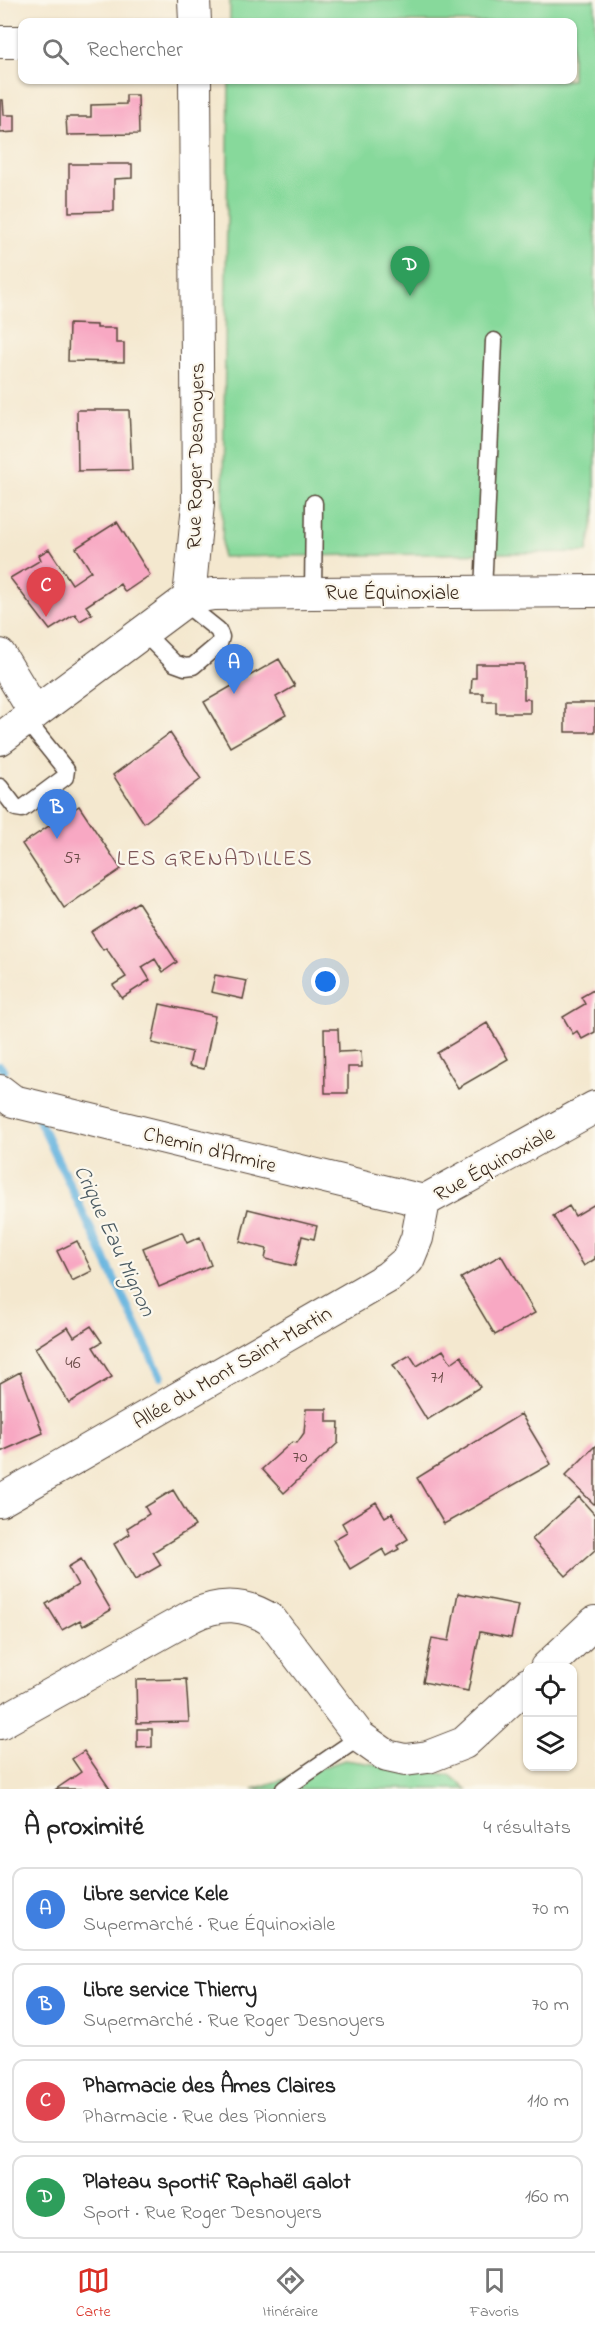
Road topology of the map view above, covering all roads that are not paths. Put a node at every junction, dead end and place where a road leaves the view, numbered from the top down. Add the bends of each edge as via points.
1 (194, 0) edge
2 (195, 18) edge
3 (0, 42) edge
4 (18, 42) edge
5 (195, 84) edge
6 (494, 341) dead end
7 (314, 503) dead end
8 (595, 591) edge
9 (483, 592) junction
10 (313, 593) junction
11 (186, 600) junction
12 (143, 632) junction
13 (0, 655) edge
14 (31, 716) junction
15 (0, 738) edge
16 (0, 787) edge
17 (0, 1091) edge
18 (595, 1107) edge
19 (424, 1201) junction
20 (0, 1501) edge
21 (595, 1622) edge
22 (551, 1663) edge
23 (523, 1689) edge
24 (0, 1723) edge
25 (360, 1737) junction
26 (284, 1789) edge

1 - 2 street
3 - 4 street
5 - 11 street, Rue Roger Desnoyers via 198,504
6 - 9 lane
7 - 10 lane
8 - 9 street, Rue Équinoxiale
9 - 10 street, Rue Équinoxiale
10 - 11 street, Rue Équinoxiale via 213,594
11 - 12 street
11 - 12 lane via 218,630 220,637 219,644 193,666 174,663
12 - 14 street
13 - 14 street
14 - 15 street
14 - 16 lane via 66,770 65,777 22,809 15,808
17 - 19 street, Chemin d'Armire via 13,1101
18 - 19 street, Rue Équinoxiale
19 - 20 street, Allée du Mont Saint-Martin via 408,1260 388,1277
21 - 22 street
23 - 25 street via 464,1743 428,1757 405,1760 387,1756
24 - 25 street via 202,1611 234,1605 252,1609 271,1620
25 - 26 lane

